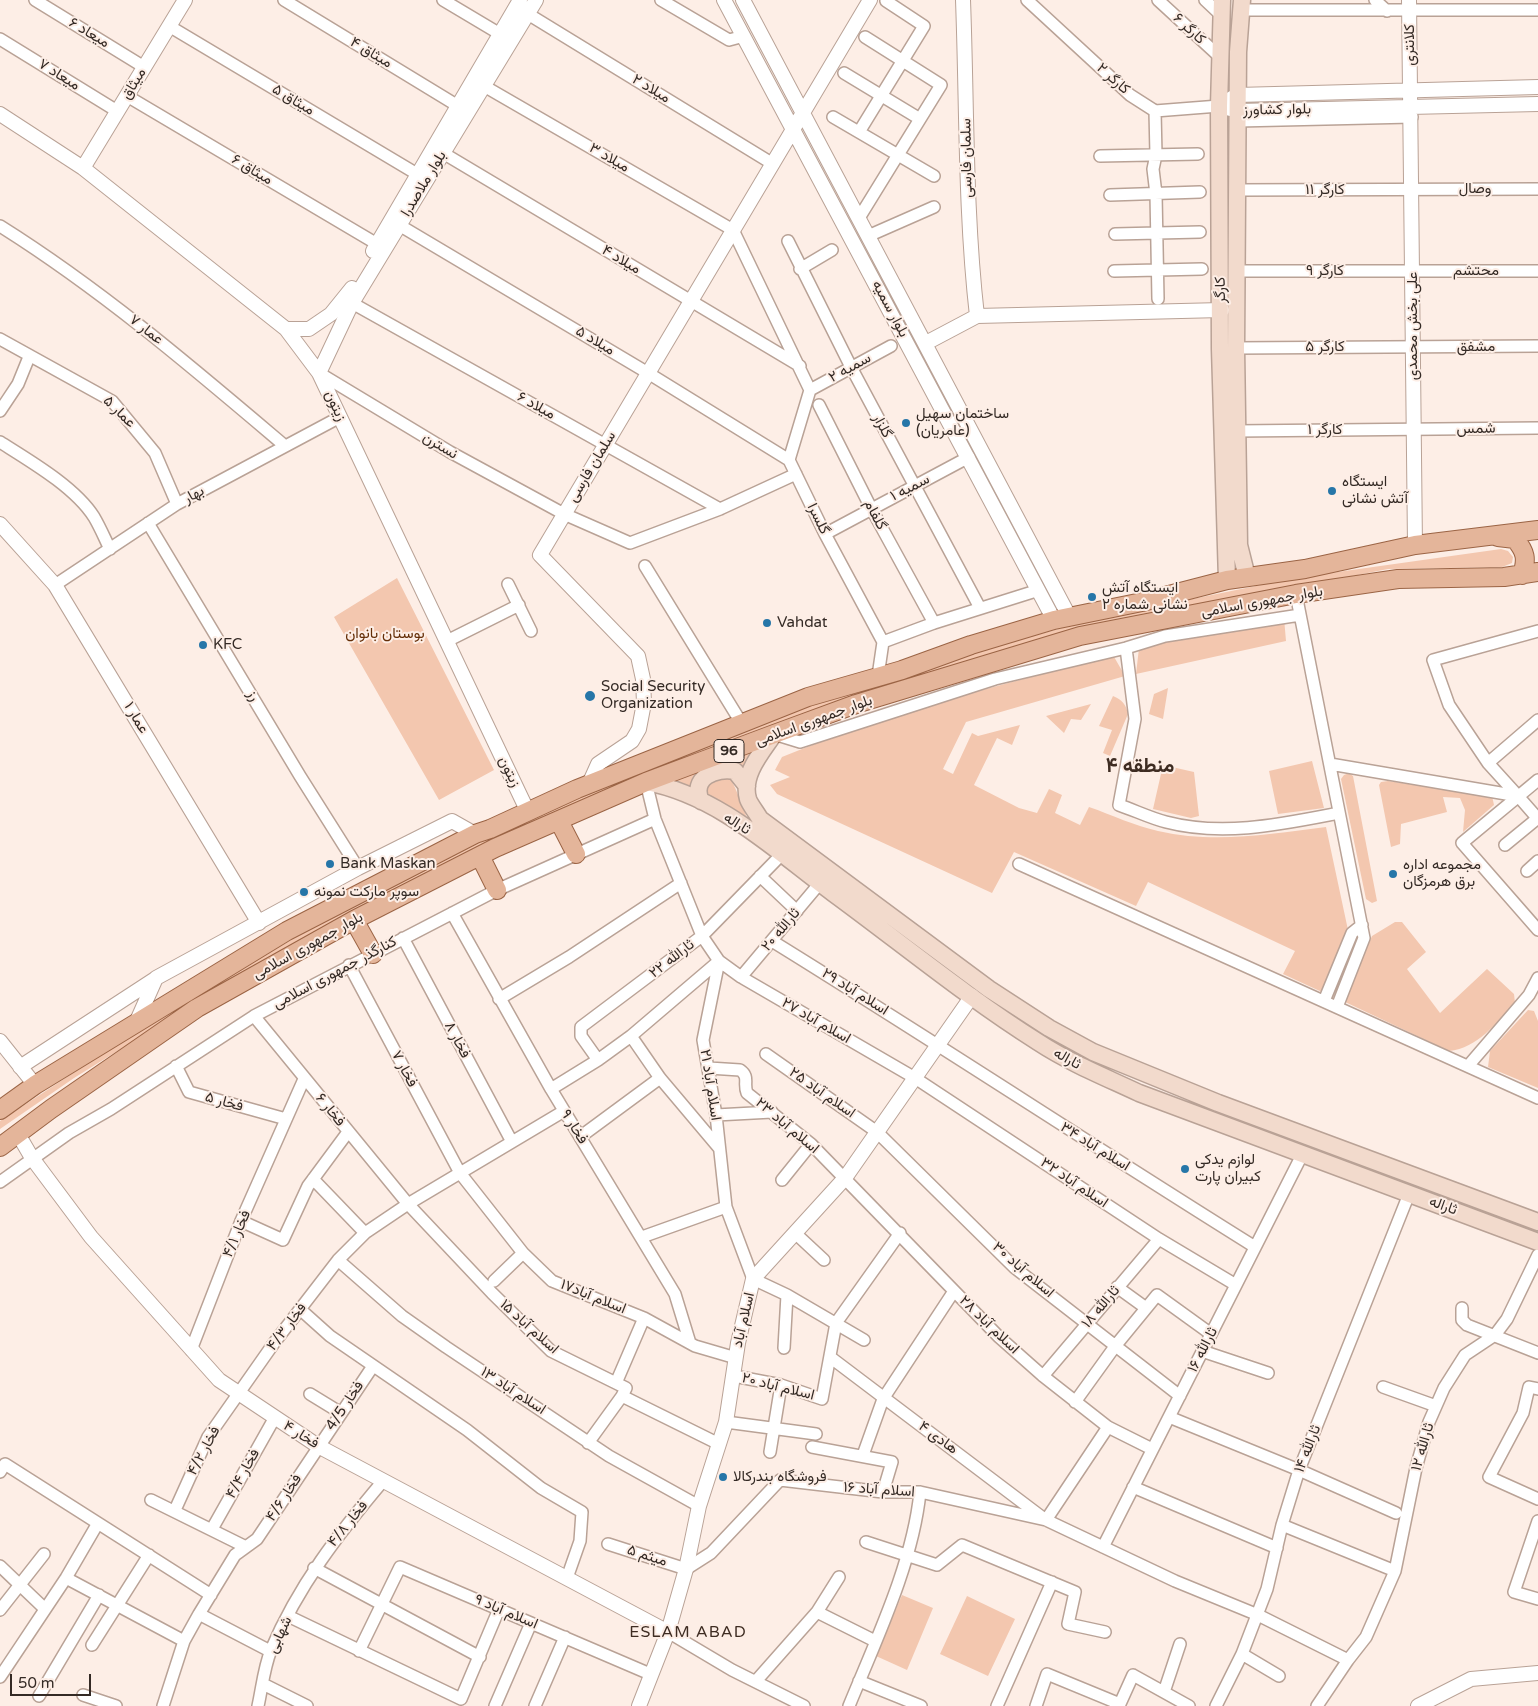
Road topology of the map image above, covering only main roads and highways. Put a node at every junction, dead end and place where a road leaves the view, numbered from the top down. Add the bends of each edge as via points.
1 (1222, 0) edge
2 (1242, 5) edge
3 (1228, 348) junction
4 (1538, 530) edge
5 (1486, 535) junction
6 (1233, 546) junction
7 (1530, 574) edge
8 (1247, 576) junction
9 (1228, 580) junction
10 (774, 734) junction
11 (646, 782) junction
12 (747, 786) junction
13 (701, 801) junction
14 (559, 821) junction
15 (576, 854) road end
16 (480, 856) junction
17 (497, 890) road end
18 (354, 920) junction
19 (373, 954) road end
20 (1218, 1103) junction
21 (0, 1110) edge
22 (1212, 1120) junction
23 (0, 1147) edge
24 (1538, 1222) edge
25 (1538, 1242) edge

1 - 3 main road, کارگر via 1219,106 1222,310
2 - 3 main road, کارگر via 1238,272
3 - 6 main road, کارگر
3 - 6 main road, کارگر via 1236,431
4 - 5 main road, بلوار جمهوری اسلامی / 96
5 - 7 main road via 1515,539 1524,550
5 - 8 main road, بلوار جمهوری اسلامی / 96 via 1415,545 1305,569
6 - 8 main road, کارگر
6 - 9 main road, کارگر
7 - 10 main road, بلوار جمهوری اسلامی / 96 via 1398,579 1296,594 1080,636 856,704
8 - 9 main road, بلوار جمهوری اسلامی / 96
9 - 21 main road, بلوار جمهوری اسلامی / 96 via 1062,618 971,644 808,697 589,784 475,834 287,931 35,1085
10 - 11 main road, بلوار جمهوری اسلامی / 96
10 - 12 main road via 751,769
11 - 13 main road, ثاراله via 670,786
11 - 14 main road, بلوار جمهوری اسلامی / 96
12 - 13 main road via 735,771 724,769 708,774 698,784 697,794
12 - 20 main road, ثاراله via 748,798 760,819 989,989 1093,1052
13 - 22 main road, ثاراله via 783,853 1038,1042 1084,1068
14 - 15 main road
14 - 16 main road, بلوار جمهوری اسلامی / 96
16 - 17 main road
16 - 18 main road, بلوار جمهوری اسلامی / 96
18 - 19 main road
18 - 23 main road, بلوار جمهوری اسلامی / 96 via 197,1008
20 - 22 main road
20 - 24 main road, ثاراله
22 - 25 main road, ثاراله

